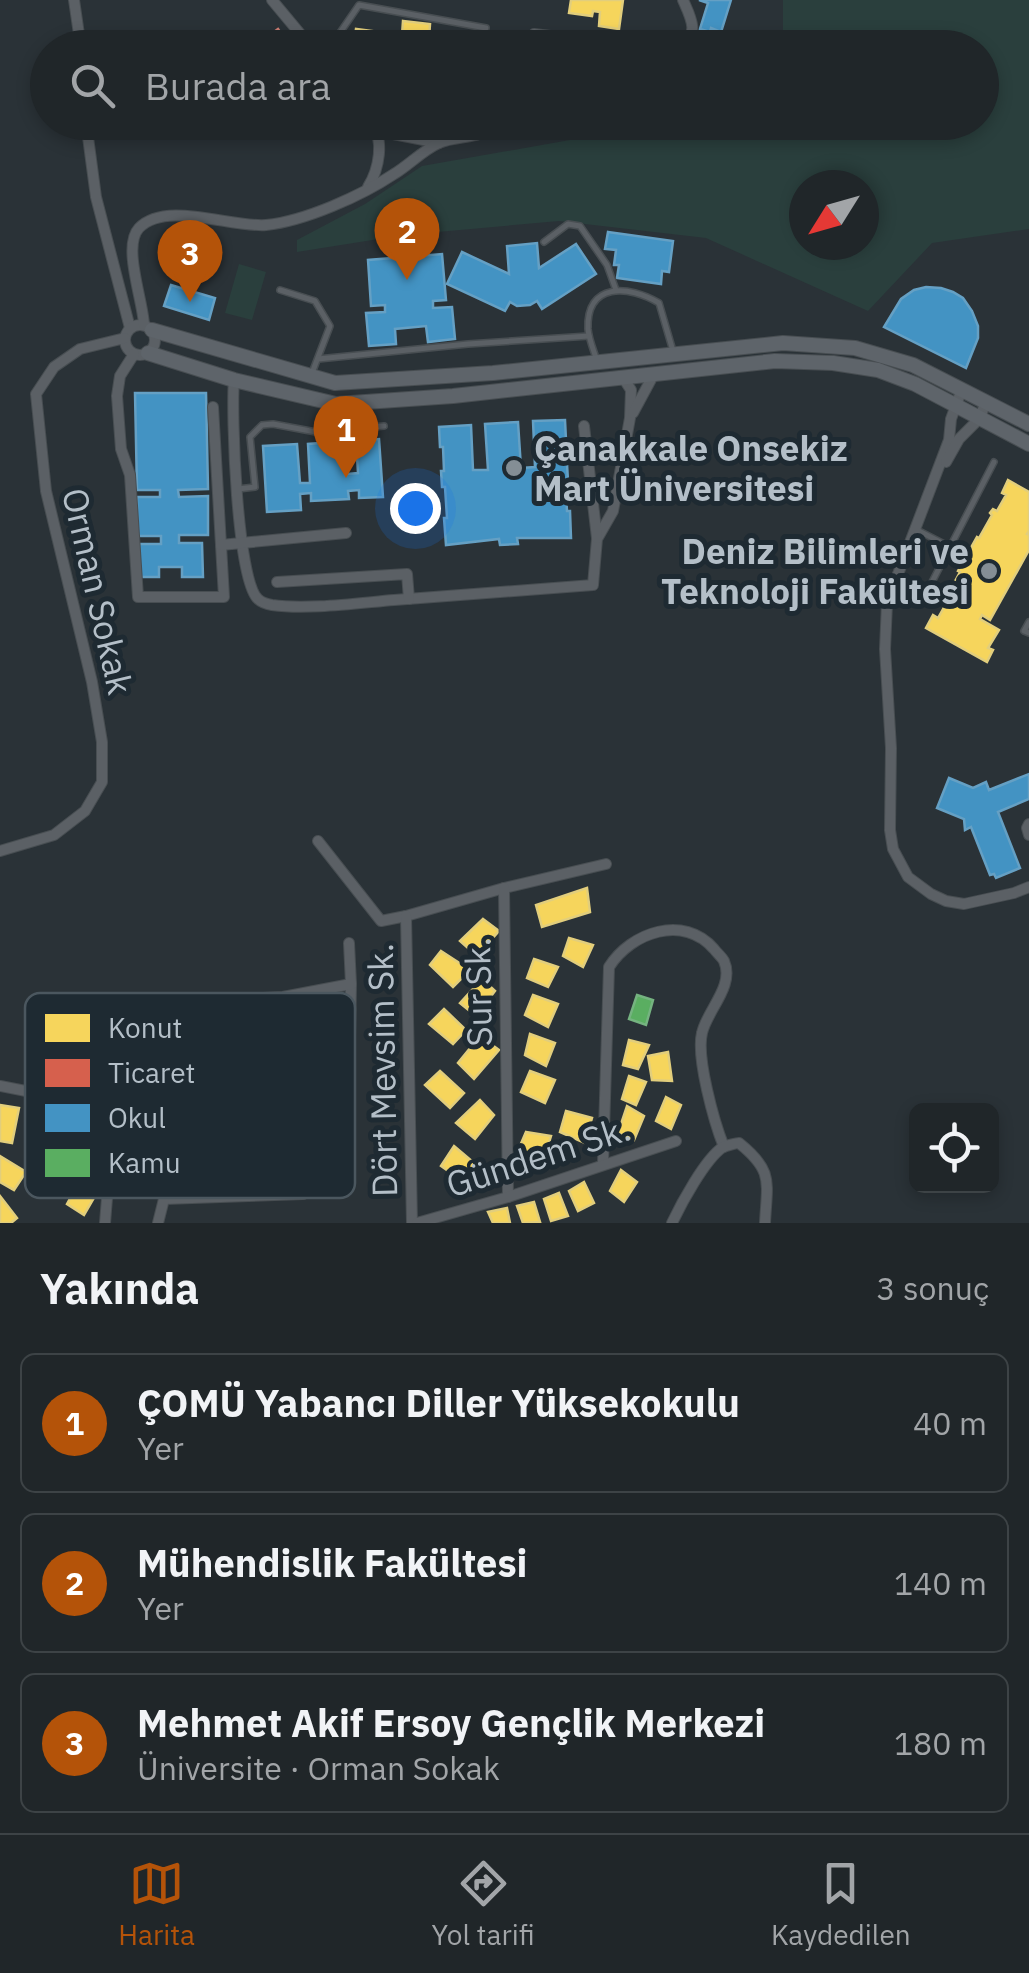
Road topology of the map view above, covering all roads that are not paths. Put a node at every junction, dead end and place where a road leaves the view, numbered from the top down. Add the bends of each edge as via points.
1 (74, 0) edge
2 (272, 0) edge
3 (683, 0) edge
4 (486, 28) dead end
5 (78, 30) edge
6 (297, 30) edge
7 (341, 30) edge
8 (692, 30) edge
9 (88, 140) edge
10 (377, 140) edge
11 (426, 140) edge
12 (451, 140) edge
13 (438, 143) junction
14 (366, 190) junction
15 (544, 242) dead end
16 (280, 290) dead end
17 (616, 290) junction
18 (148, 327) junction
19 (127, 333) junction
20 (589, 336) junction
21 (141, 353) junction
22 (674, 354) junction
23 (654, 356) junction
24 (318, 359) junction
25 (616, 360) junction
26 (597, 361) junction
27 (654, 374) junction
28 (622, 376) junction
29 (311, 378) junction
30 (234, 380) junction
31 (962, 389) junction
32 (986, 401) junction
33 (956, 405) junction
34 (213, 407) dead end
35 (630, 418) junction
36 (980, 418) junction
37 (1029, 424) edge
38 (384, 426) dead end
39 (584, 426) dead end
40 (1029, 444) edge
41 (994, 462) dead end
42 (238, 489) junction
43 (918, 531) junction
44 (346, 533) dead end
45 (597, 539) junction
46 (243, 544) junction
47 (220, 545) junction
48 (950, 547) junction
49 (277, 582) dead end
50 (932, 582) dead end
51 (409, 599) junction
52 (1029, 622) edge
53 (1029, 633) edge
54 (1029, 824) edge
55 (1029, 834) edge
56 (318, 841) dead end
57 (0, 850) edge
58 (606, 864) dead end
59 (1029, 884) edge
60 (504, 888) junction
61 (406, 916) junction
62 (349, 943) dead end
63 (351, 984) junction
64 (304, 993) edge
65 (351, 993) edge
66 (0, 1086) edge
67 (25, 1091) edge
68 (676, 1140) dead end
69 (724, 1147) junction
70 (604, 1164) junction
71 (508, 1197) junction
72 (107, 1198) edge
73 (164, 1198) edge
74 (105, 1223) edge
75 (158, 1223) edge
76 (415, 1223) edge
77 (672, 1223) edge
78 (765, 1223) edge

1 - 5 street
2 - 6 street
3 - 8 street
4 - 7 lane via 359,4
9 - 19 street
10 - 14 street via 376,174
11 - 13 street
12 - 13 street
13 - 14 street
14 - 18 street via 280,224 157,216 146,221 131,244
15 - 17 lane via 568,224 580,226
16 - 24 lane via 316,301 330,326
17 - 20 lane via 596,300
17 - 22 lane via 659,303
18 - 19 street
18 - 21 street via 155,340
18 - 29 street
19 - 21 street via 126,347
19 - 57 street, Orman Sokak via 54,367 36,394 46,491 100,727 102,782 85,811 54,835
20 - 24 lane
20 - 26 lane
21 - 30 street
21 - 47 street via 120,376 118,396 138,597 224,597
22 - 23 street
22 - 31 street via 783,343 855,348 914,365
23 - 25 street
23 - 27 street
24 - 29 lane
25 - 26 street
25 - 28 street
26 - 29 street via 335,383
27 - 28 street
27 - 33 street via 775,361 833,364 878,370
27 - 35 street
28 - 30 street via 336,404
28 - 35 street via 631,390
30 - 42 street
31 - 32 street
31 - 33 street
32 - 36 street
32 - 37 street
33 - 36 street
33 - 59 street via 887,603 890,830 908,877 946,901 964,904
34 - 47 street
35 - 45 street via 612,511
36 - 40 street
36 - 43 street via 942,468
38 - 42 lane via 316,432 262,425 250,437 255,487
39 - 45 street
41 - 48 lane
42 - 46 street
43 - 48 lane
43 - 59 street via 892,605 896,848 911,876 947,898
44 - 46 street
45 - 51 street via 593,585
46 - 47 street
46 - 51 street via 251,590 263,603
48 - 50 lane
49 - 51 street via 407,574
52 - 53 lane
54 - 55 street
56 - 61 street via 381,920
58 - 60 street
60 - 61 street, Sur Sk.
60 - 71 street, Sur Sk.
61 - 76 street, Dört Mevsim Sk.
62 - 63 street
63 - 64 street
63 - 65 street
66 - 67 street
68 - 70 street, Gündem Sk.
69 - 70 street via 700,1039 726,984 725,962 697,934 658,931 619,951 609,967
69 - 77 street via 695,1180
69 - 78 street via 739,1143 765,1168
70 - 71 street, Gündem Sk.
71 - 76 street, Gündem Sk.
72 - 74 street
73 - 75 street

